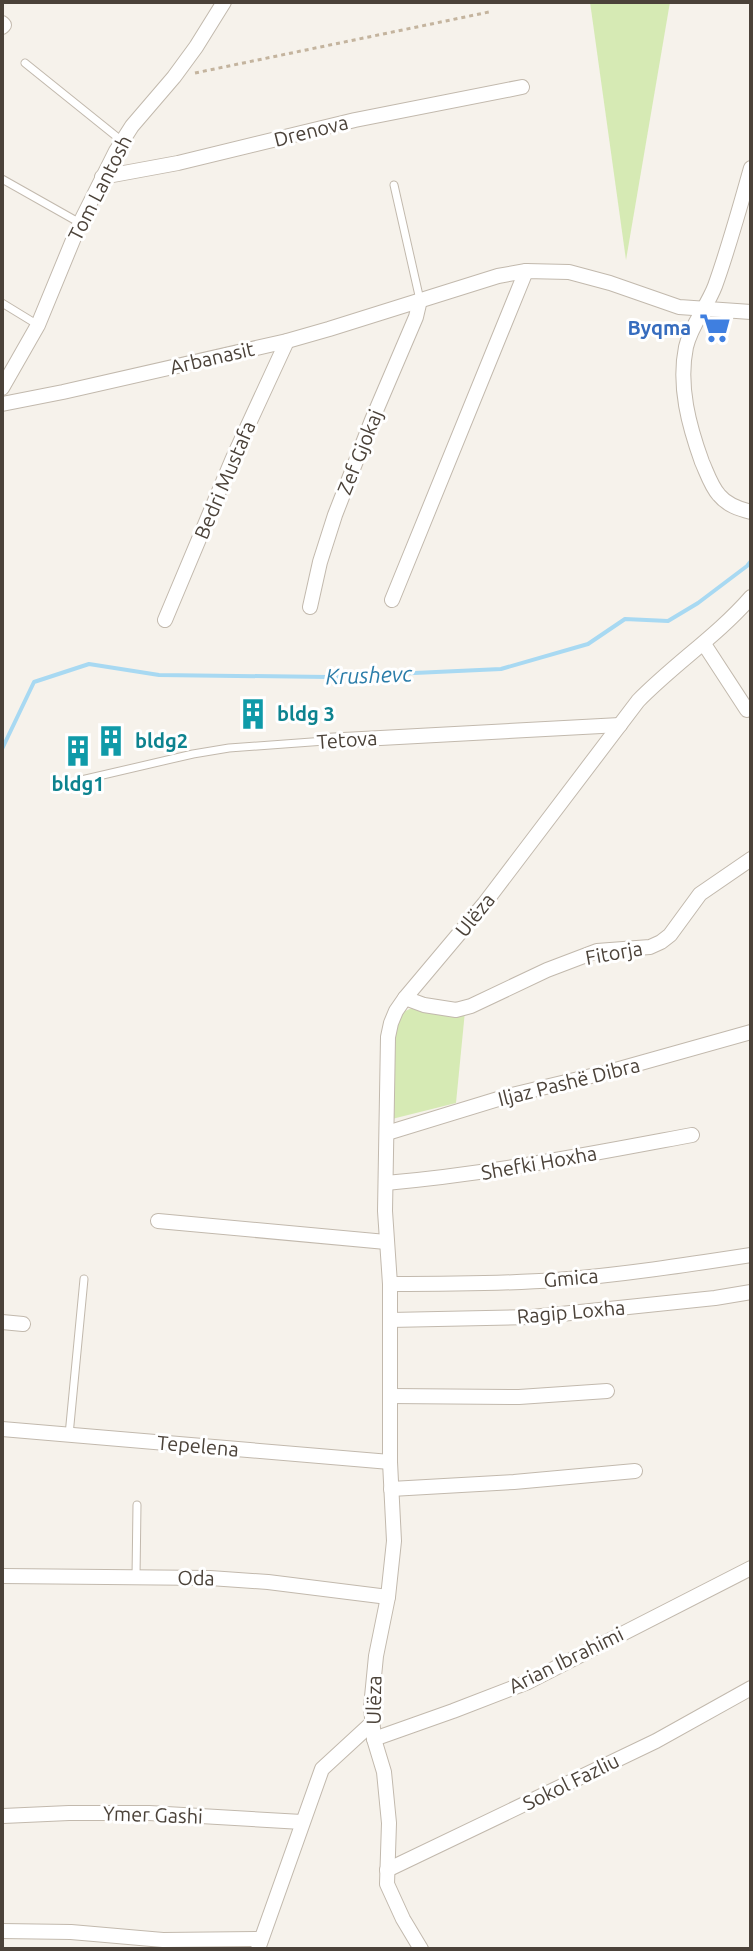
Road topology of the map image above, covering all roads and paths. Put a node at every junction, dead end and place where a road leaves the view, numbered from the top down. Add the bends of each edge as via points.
1 (219, 4) edge
2 (489, 12) dead end
3 (25, 63) dead end
4 (174, 77) junction
5 (522, 87) dead end
6 (122, 141) junction
7 (751, 168) edge
8 (102, 177) junction
9 (2, 179) edge
10 (394, 185) dead end
11 (80, 223) junction
12 (526, 271) junction
13 (420, 300) junction
14 (2, 303) edge
15 (703, 309) junction
16 (751, 312) edge
17 (38, 325) junction
18 (287, 341) junction
19 (2, 388) edge
20 (2, 404) edge
21 (751, 512) edge
22 (751, 597) edge
23 (392, 600) dead end
24 (310, 607) dead end
25 (165, 620) dead end
26 (704, 644) junction
27 (747, 710) dead end
28 (620, 725) junction
29 (325, 741) joint
30 (77, 781) dead end
31 (751, 859) edge
32 (405, 998) junction
33 (751, 1032) edge
34 (387, 1133) junction
35 (692, 1135) dead end
36 (386, 1183) junction
37 (158, 1221) dead end
38 (386, 1242) junction
39 (751, 1255) edge
40 (84, 1279) dead end
41 (390, 1284) junction
42 (751, 1292) edge
43 (390, 1320) junction
44 (2, 1322) edge
45 (23, 1324) dead end
46 (607, 1391) dead end
47 (391, 1396) junction
48 (4, 1429) edge
49 (69, 1435) junction
50 (390, 1462) junction
51 (635, 1471) dead end
52 (391, 1489) junction
53 (137, 1505) dead end
54 (751, 1568) edge
55 (2, 1576) edge
56 (136, 1577) junction
57 (388, 1597) junction
58 (751, 1688) edge
59 (372, 1723) junction
60 (374, 1739) junction
61 (3, 1816) edge
62 (302, 1822) junction
63 (387, 1870) junction
64 (2, 1931) edge
65 (260, 1944) edge
66 (421, 1949) edge

1 - 4 street, Tom Lantosh
2 - 4 path
3 - 6 lane
4 - 6 street, Tom Lantosh
5 - 8 street, Drenova
6 - 8 street, Tom Lantosh
7 - 15 street
8 - 11 street, Tom Lantosh
9 - 11 lane
10 - 13 lane
11 - 17 street, Tom Lantosh
12 - 13 street, Arbanasit
12 - 15 street, Arbanasit via 569,272 679,307
12 - 23 street
13 - 18 street, Arbanasit
13 - 24 street, Zef Gjokaj via 331,526
14 - 17 lane
15 - 16 street, Arbanasit
15 - 21 street via 687,345 687,414 717,494
17 - 19 street, Tom Lantosh
18 - 20 street, Arbanasit
18 - 25 street, Bedri Mustafa
22 - 26 street, Ulëza
26 - 27 street
26 - 28 street, Ulëza via 656,682
28 - 29 street, Tetova
28 - 32 street, Ulëza
29 - 30 lane, Tetova via 229,748
31 - 32 street, Fitorja via 700,894 670,935 650,947 597,951 456,1010
32 - 34 street, Ulëza via 388,1037
33 - 34 street, Iljaz Pashë Dibra
34 - 36 street, Ulëza
35 - 36 street, Shefki Hoxha via 536,1165
36 - 38 street, Ulëza
37 - 38 street
38 - 41 street, Ulëza
39 - 41 street, Gmica via 556,1280
40 - 49 lane
41 - 43 street, Ulëza
42 - 43 street, Ragip Loxha via 532,1317
43 - 47 street, Ulëza
44 - 45 street
46 - 47 street
47 - 50 street, Ulëza
48 - 49 street, Tepelena
49 - 50 street, Tepelena
50 - 52 street, Ulëza
51 - 52 street
52 - 57 street, Ulëza via 394,1541
53 - 56 lane
54 - 60 street, Arian Ibrahimi via 528,1682
55 - 56 street, Oda
56 - 57 street, Oda via 268,1582
57 - 59 street, Ulëza via 376,1656
58 - 63 street, Sokol Fazliu via 656,1741
59 - 60 street, Ulëza
59 - 62 street via 322,1769
60 - 63 street, Ulëza via 388,1810
61 - 62 street, Ymer Gashi via 149,1813
62 - 65 street
63 - 66 street, Ulëza via 387,1884
64 - 65 street

